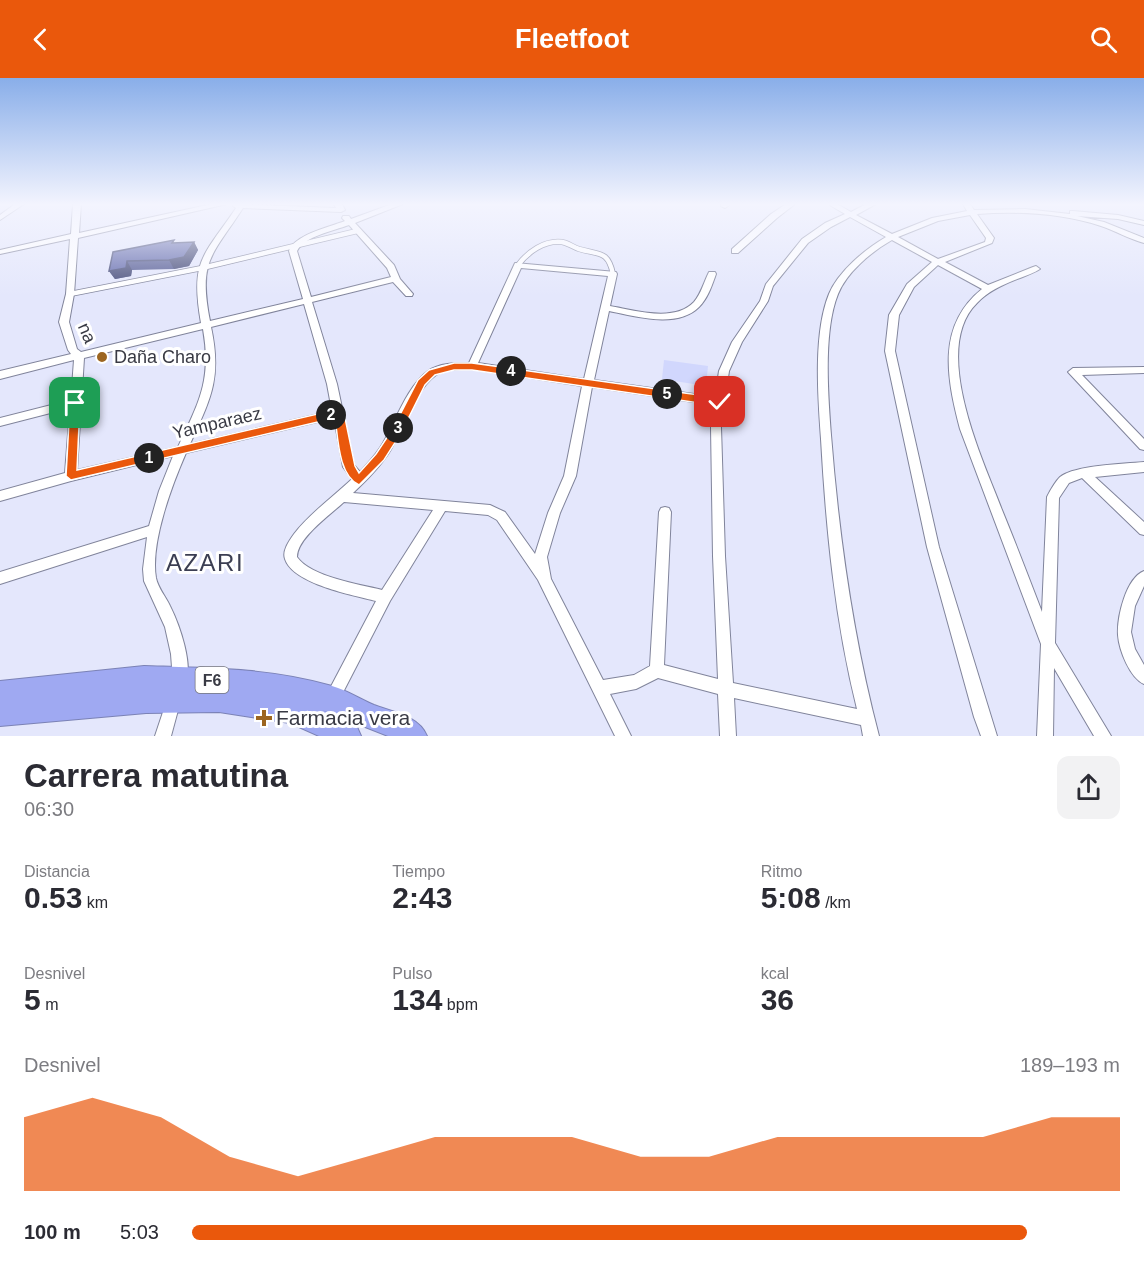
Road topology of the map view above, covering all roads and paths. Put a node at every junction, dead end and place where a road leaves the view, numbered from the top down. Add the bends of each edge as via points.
1 (76, 235) joint
2 (221, 235) edge
3 (316, 235) edge
4 (342, 235) edge
5 (361, 235) edge
6 (751, 235) edge
7 (815, 235) edge
8 (893, 235) edge
9 (988, 235) edge
10 (1129, 235) edge
11 (889, 236) junction
12 (1144, 241) edge
13 (294, 247) junction
14 (735, 251) dead end
15 (0, 252) edge
16 (937, 262) junction
17 (518, 265) junction
18 (202, 268) junction
19 (1036, 269) dead end
20 (613, 274) junction
21 (712, 274) dead end
22 (396, 279) junction
23 (988, 289) junction
24 (70, 294) junction
25 (409, 294) dead end
26 (308, 302) junction
27 (605, 308) junction
28 (207, 327) junction
29 (79, 356) junction
30 (472, 366) junction
31 (1142, 371) edge
32 (0, 375) edge
33 (588, 382) junction
34 (720, 402) junction
35 (75, 403) junction
36 (339, 413) junction
37 (0, 422) edge
38 (1144, 446) edge
39 (181, 450) junction
40 (1144, 467) edge
41 (1084, 473) junction
42 (71, 476) junction
43 (359, 480) junction
44 (0, 496) edge
45 (341, 497) junction
46 (441, 507) junction
47 (665, 512) dead end
48 (153, 530) junction
49 (1144, 530) edge
50 (1144, 577) edge
51 (0, 578) edge
52 (546, 580) junction
53 (385, 597) junction
54 (1048, 644) junction
55 (657, 670) junction
56 (1144, 678) edge
57 (599, 688) junction
58 (177, 689) junction
59 (727, 689) junction
60 (0, 694) edge
61 (332, 699) junction
62 (0, 713) edge
63 (867, 719) junction
64 (163, 736) edge
65 (348, 736) edge
66 (414, 736) edge
67 (623, 736) edge
68 (728, 736) edge
69 (871, 736) edge
70 (989, 736) edge
71 (1045, 736) edge
72 (1103, 736) edge

1 - 15 street
1 - 24 street, na
2 - 18 street
3 - 13 street
4 - 13 lane
5 - 22 street via 391,267
6 - 14 street
7 - 34 street via 805,241 769,286 760,309 727,361
8 - 11 street
9 - 16 street via 988,243
10 - 12 street
11 - 16 street
11 - 63 street via 862,257 834,293 825,334 822,377 831,507 849,642
13 - 18 lane
13 - 26 street
16 - 23 street
16 - 70 street via 910,286 894,315 890,351 933,547
17 - 20 street
17 - 20 lane via 534,249 561,242 605,255
17 - 30 street
18 - 24 lane
18 - 28 street
19 - 23 street
20 - 27 street
21 - 27 street via 697,305 674,317
22 - 25 street
22 - 26 street
23 - 54 street via 969,305 957,325 955,393 965,429
24 - 29 street, na via 64,322 73,350
26 - 28 street
26 - 36 street
27 - 33 street
28 - 29 street
28 - 39 street via 210,380
29 - 32 street
29 - 35 street, na
30 - 33 street
30 - 43 street via 442,369 421,383 396,432
31 - 38 street via 1073,372
33 - 34 street
33 - 52 street via 570,476 541,557
34 - 59 street via 716,427 719,556
35 - 37 street
35 - 42 street, na
36 - 39 street, Yamparaez
36 - 43 street via 350,467
39 - 42 street, Yamparaez
39 - 48 street
40 - 41 street
41 - 49 street
41 - 54 street via 1065,480 1053,497
42 - 44 street, Yamparaez
43 - 45 street
45 - 46 street
45 - 53 street via 298,537 291,558 296,567 311,576
46 - 52 street via 490,510 501,516
46 - 53 street
47 - 55 street
48 - 51 street
48 - 58 street via 149,570 153,591 165,611 176,646
50 - 56 street via 1128,605 1125,638
52 - 57 street
53 - 61 street
54 - 71 street
54 - 72 street
55 - 57 street via 636,682
55 - 59 street
57 - 67 street
58 - 60 highway, F6 via 144,679
58 - 61 highway, F6 via 248,681
58 - 62 highway, F6
58 - 64 street
58 - 65 highway, F6 via 293,711
59 - 63 street
59 - 68 street
61 - 66 highway, F6
63 - 69 street

